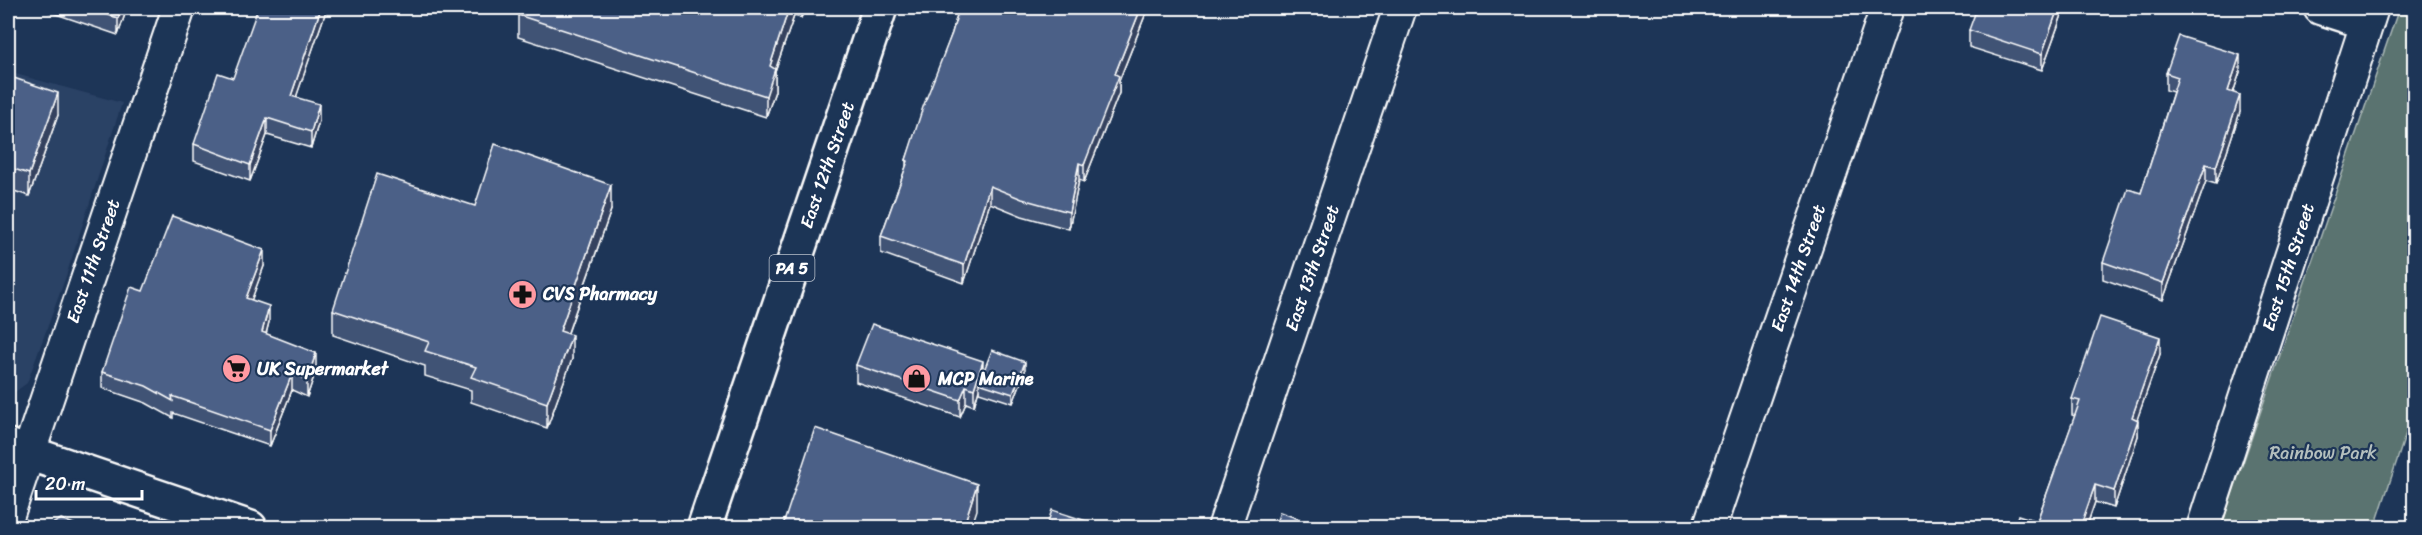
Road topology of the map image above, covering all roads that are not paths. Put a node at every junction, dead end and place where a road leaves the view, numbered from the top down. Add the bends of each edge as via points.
1 (179, 8) edge
2 (880, 8) edge
3 (1400, 8) edge
4 (1887, 8) edge
5 (2320, 8) edge
6 (2370, 15) edge
7 (18, 449) edge
8 (8, 514) edge
9 (250, 528) edge
10 (704, 528) edge
11 (1224, 528) edge
12 (1709, 528) edge
13 (2203, 528) edge

1 - 7 street, East 11th Street
2 - 10 main road, East 12th Street / PA 5
3 - 11 street, East 13th Street
4 - 12 street, East 14th Street
5 - 6 street
6 - 13 street, East 15th Street
7 - 8 street, East 11th Street
7 - 9 main road

